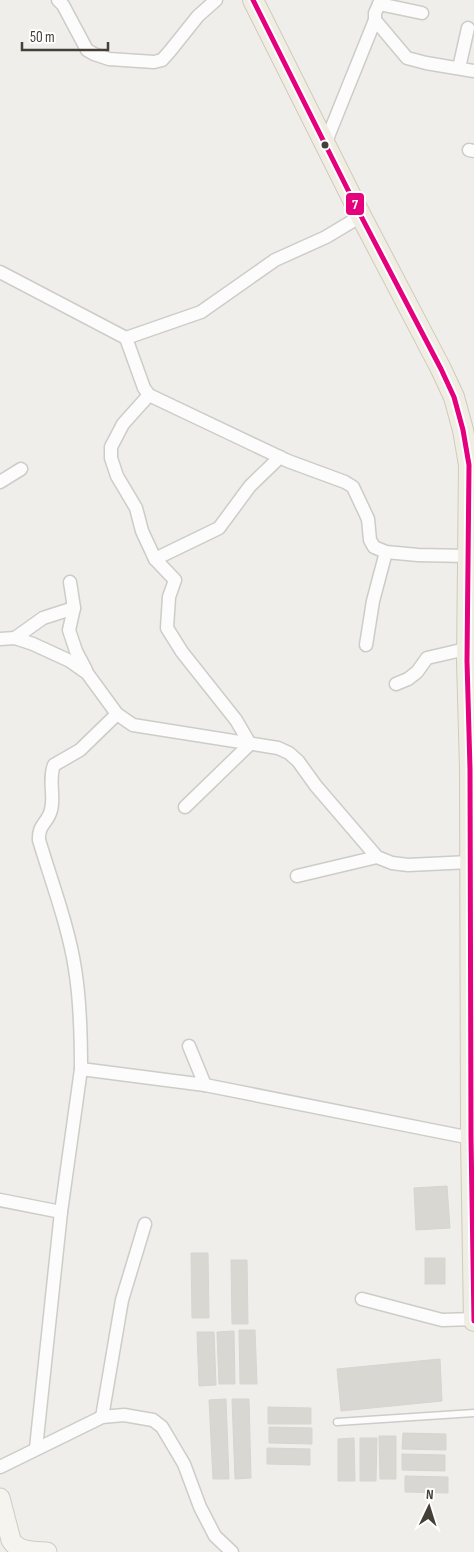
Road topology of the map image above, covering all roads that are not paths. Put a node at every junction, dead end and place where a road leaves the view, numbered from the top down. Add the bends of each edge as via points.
1 (58, 0) edge
2 (216, 0) edge
3 (253, 0) edge
4 (380, 2) edge
5 (422, 13) dead end
6 (375, 20) junction
7 (468, 28) dead end
8 (459, 68) junction
9 (474, 71) edge
10 (325, 144) junction
11 (361, 216) junction
12 (0, 272) edge
13 (126, 338) junction
14 (149, 395) junction
15 (280, 457) junction
16 (21, 469) dead end
17 (471, 477) edge
18 (0, 482) edge
19 (386, 552) junction
20 (468, 556) junction
21 (155, 559) junction
22 (70, 582) dead end
23 (74, 608) junction
24 (15, 638) junction
25 (0, 639) edge
26 (366, 645) dead end
27 (471, 647) edge
28 (88, 672) junction
29 (396, 684) dead end
30 (117, 714) junction
31 (250, 744) junction
32 (185, 807) dead end
33 (377, 857) junction
34 (470, 862) junction
35 (298, 876) dead end
36 (472, 906) edge
37 (189, 1046) dead end
38 (81, 1069) junction
39 (205, 1085) junction
40 (471, 1138) junction
41 (0, 1200) edge
42 (61, 1212) junction
43 (145, 1224) dead end
44 (362, 1299) dead end
45 (474, 1320) edge
46 (474, 1413) edge
47 (102, 1417) junction
48 (337, 1422) dead end
49 (36, 1448) junction
50 (0, 1467) edge
51 (0, 1498) edge
52 (11, 1548) edge
53 (47, 1552) edge
54 (232, 1552) edge

1 - 2 street via 87,50 109,59 154,62 162,60 170,52 198,16
3 - 10 main road
4 - 5 street
4 - 6 street
6 - 8 street via 407,58
6 - 10 street
7 - 8 street
8 - 9 street
10 - 11 main road
11 - 13 street via 326,237 275,260 200,312
11 - 17 main road via 454,397
12 - 13 street
13 - 14 street
14 - 15 street
14 - 21 street via 123,424 111,447 111,458 117,476 136,508
15 - 19 street via 334,476 353,487 368,519 370,540 374,547
15 - 21 street via 250,486 220,528
16 - 18 street
17 - 20 main road
19 - 20 street
19 - 26 street
20 - 27 main road
21 - 31 street via 175,580 168,597 167,628 236,720
22 - 23 street
23 - 24 street via 43,618
23 - 28 street via 69,630
24 - 25 street
24 - 28 street
27 - 29 street via 427,658 417,672
27 - 34 main road
28 - 30 street
30 - 31 street via 132,726
30 - 38 street via 80,750 54,765 51,810 38,833 75,969
31 - 32 street
31 - 33 street via 278,748 298,761
33 - 34 street via 408,865
33 - 35 street
34 - 36 main road
36 - 40 main road
37 - 39 street
38 - 39 street
38 - 42 street
39 - 40 street
40 - 45 main road
41 - 42 street
42 - 49 street
43 - 47 street via 120,1309
44 - 45 street via 442,1320
46 - 48 lane
47 - 49 street
47 - 54 street via 124,1415 143,1418 162,1427 184,1464 211,1530
49 - 50 street
51 - 52 street
52 - 53 street

